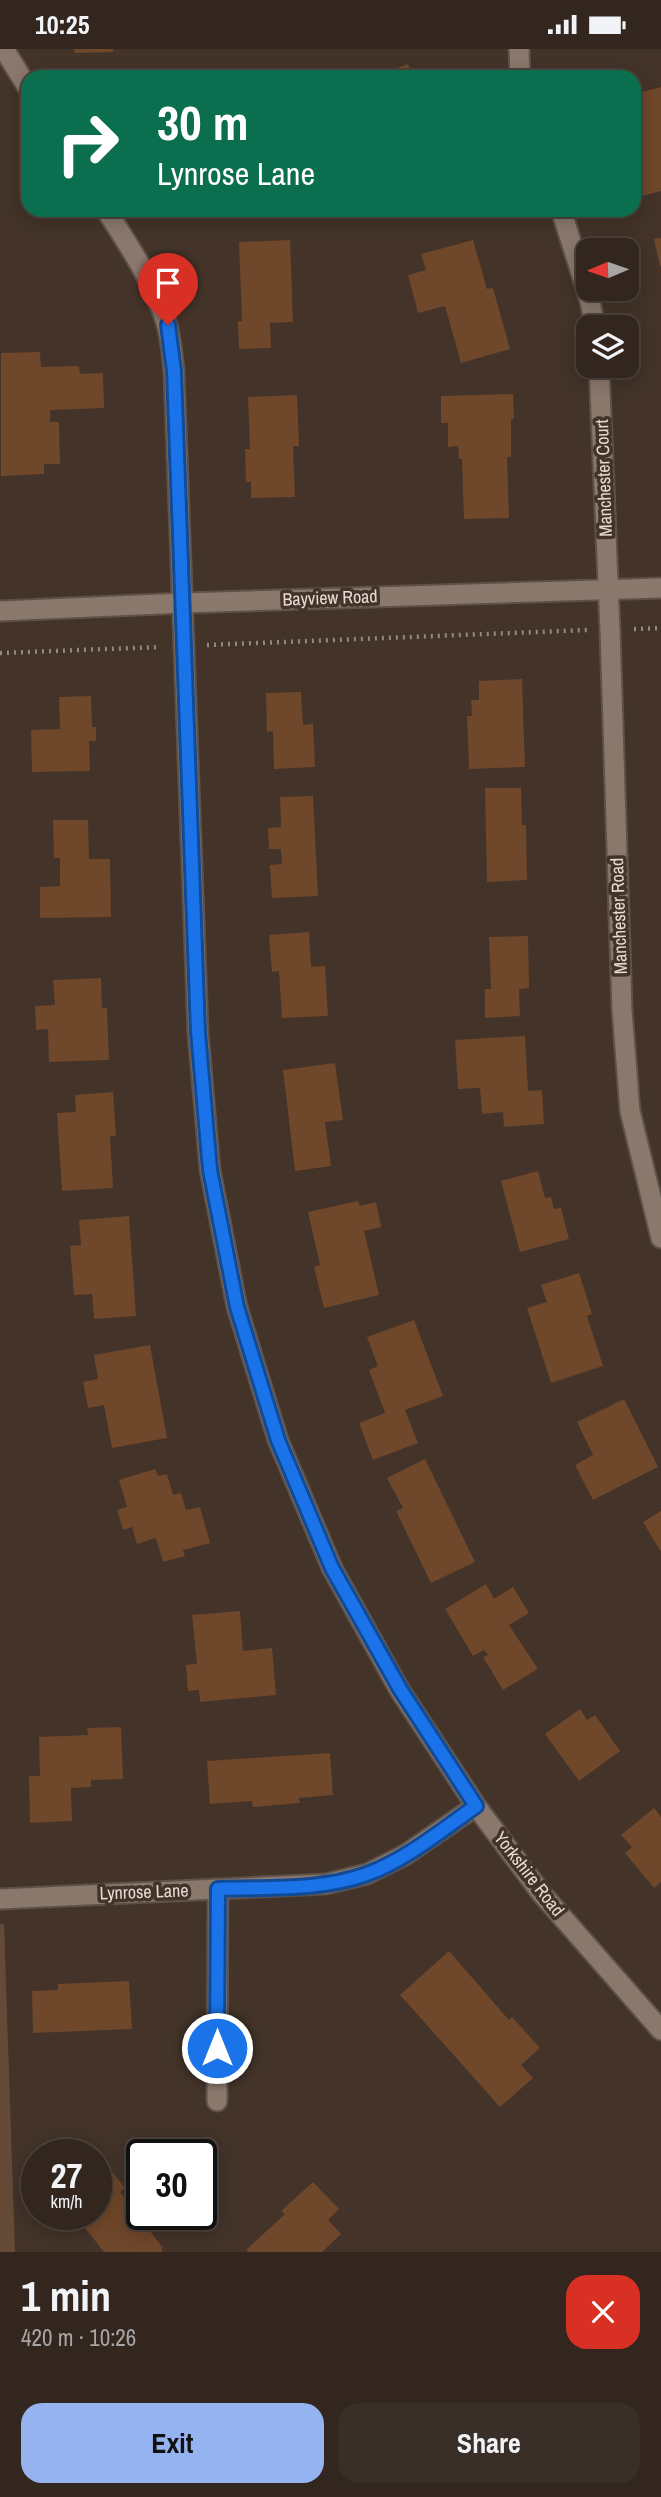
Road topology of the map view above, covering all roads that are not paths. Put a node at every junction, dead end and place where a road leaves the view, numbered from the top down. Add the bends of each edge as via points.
1 (4, 49) edge
2 (519, 49) edge
3 (520, 70) edge
4 (21, 77) edge
5 (110, 217) edge
6 (563, 217) edge
7 (593, 315) edge
8 (599, 378) edge
9 (661, 588) edge
10 (608, 590) junction
11 (184, 603) junction
12 (0, 611) edge
13 (661, 1238) edge
14 (476, 1806) junction
15 (218, 1889) junction
16 (0, 1899) edge
17 (661, 2031) edge
18 (217, 2101) dead end

1 - 4 street
2 - 3 street
5 - 11 street, Yorkshire Road via 142,267 168,325
6 - 7 street
8 - 10 street, Manchester Court
9 - 10 street, Bayview Road
10 - 11 street, Bayview Road
10 - 13 street, Manchester Road via 622,1010 630,1111
11 - 12 street, Bayview Road
11 - 14 street, Yorkshire Road via 198,1032 210,1170 237,1307 278,1440 332,1568 400,1689
14 - 15 street, Lynrose Lane via 405,1855 367,1874 326,1884
14 - 17 street, Yorkshire Road via 542,1893
15 - 16 street, Lynrose Lane
15 - 18 street

